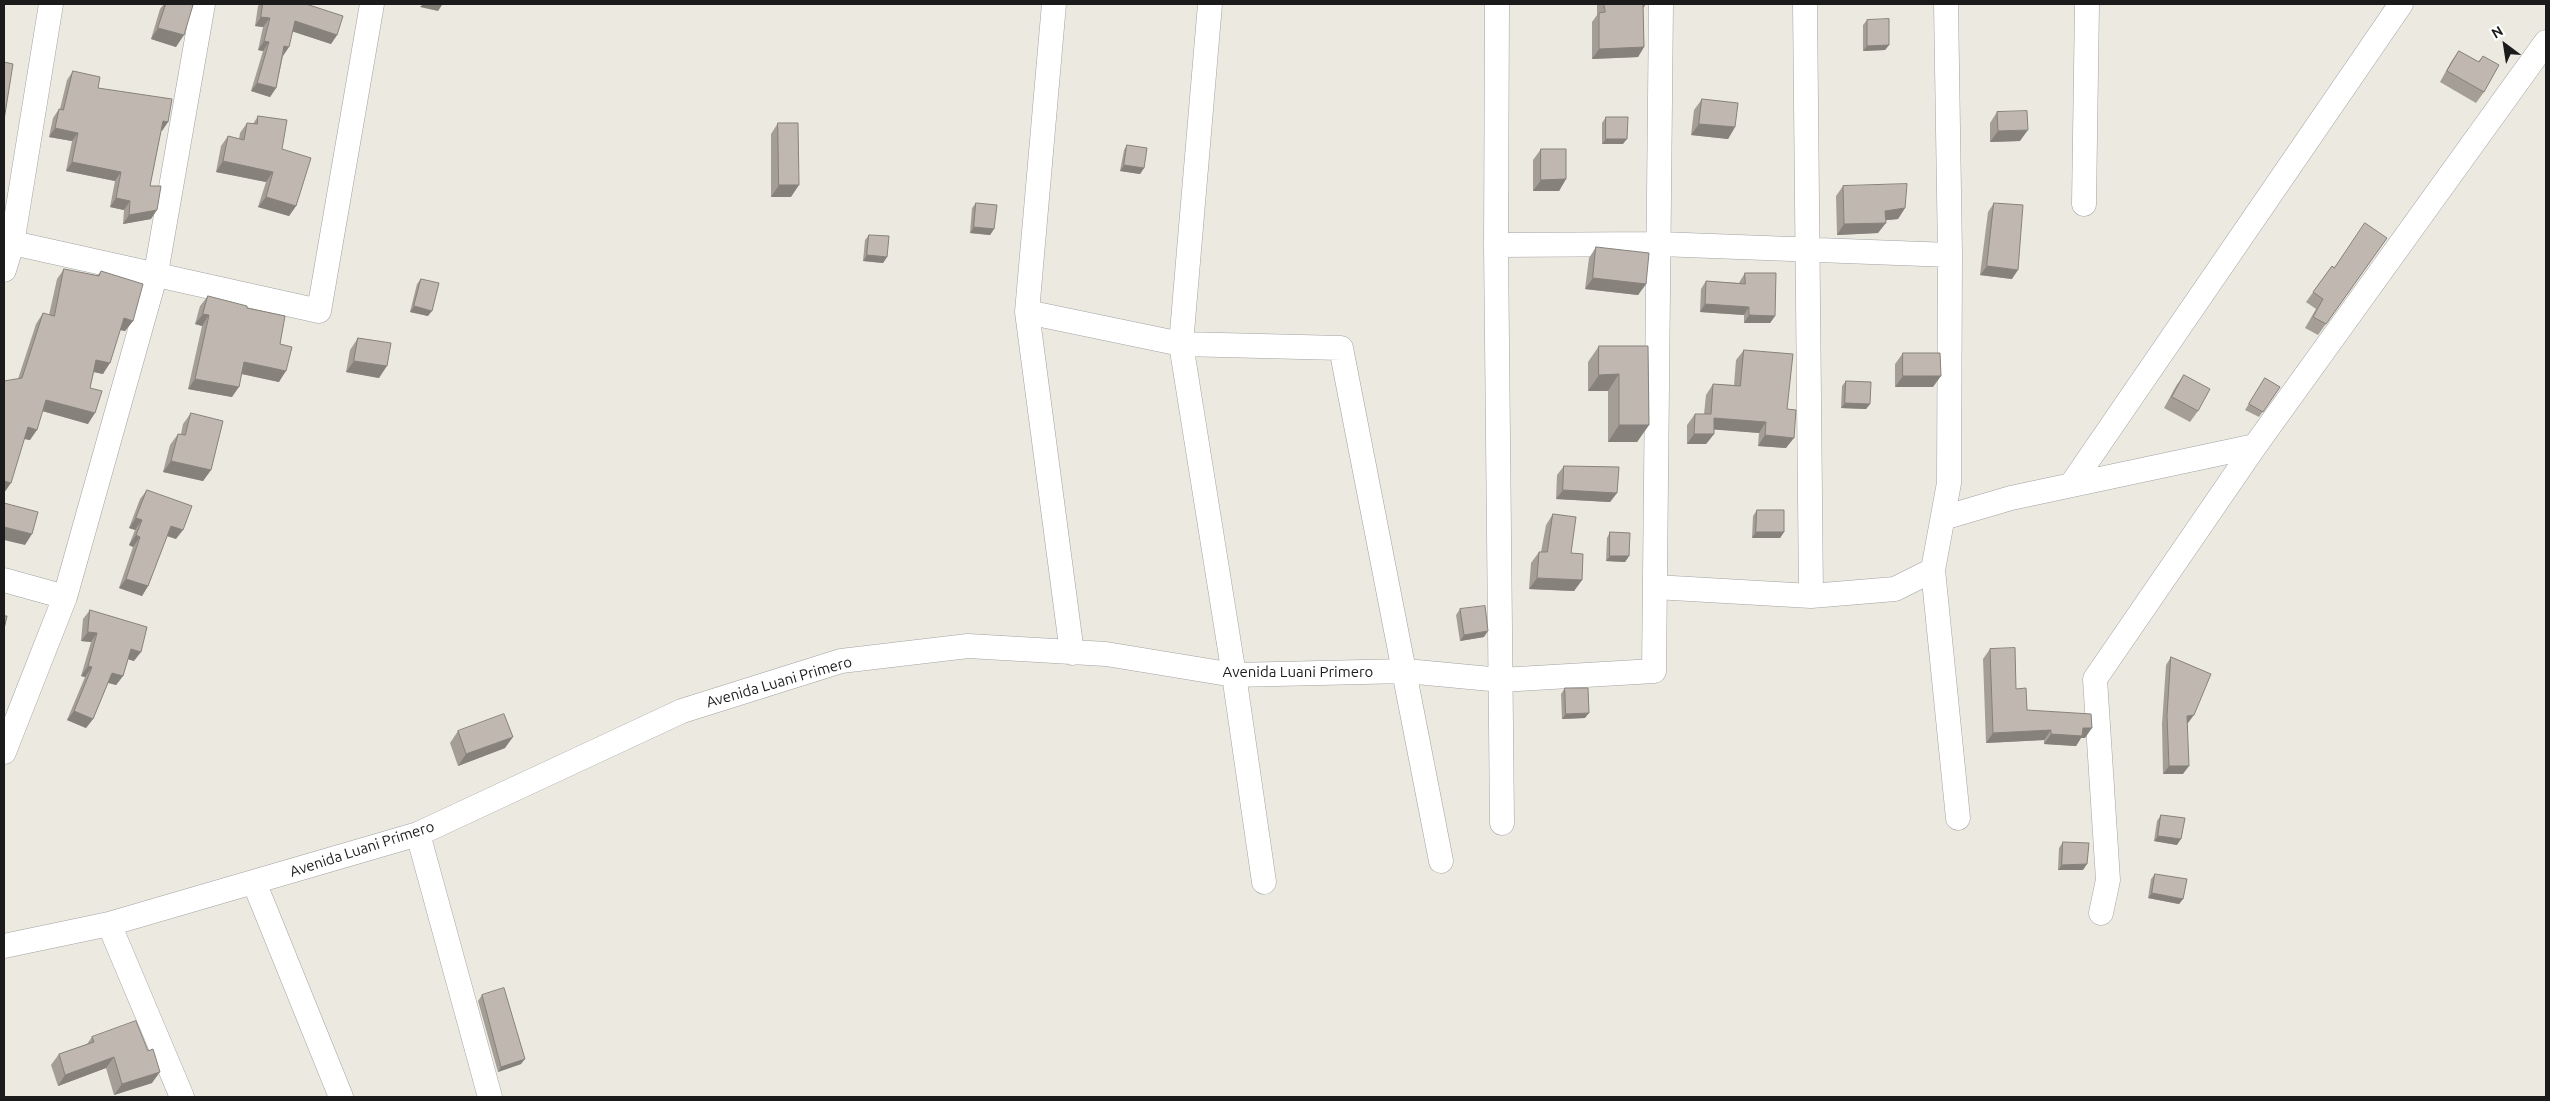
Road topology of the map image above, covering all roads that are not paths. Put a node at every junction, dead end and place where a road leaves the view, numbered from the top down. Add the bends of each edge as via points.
1 (51, 4) edge
2 (203, 4) edge
3 (372, 4) edge
4 (1054, 4) edge
5 (1210, 4) edge
6 (1497, 4) edge
7 (1662, 4) edge
8 (1805, 4) edge
9 (1946, 4) edge
10 (2087, 4) edge
11 (2401, 4) edge
12 (2546, 42) edge
13 (2084, 204) dead end
14 (8, 243) edge
15 (1496, 244) junction
16 (1659, 244) junction
17 (1807, 250) junction
18 (1950, 255) junction
19 (4, 270) edge
20 (156, 273) junction
21 (1027, 312) junction
22 (1181, 344) junction
23 (2255, 446) junction
24 (2071, 484) junction
25 (1944, 518) junction
26 (1933, 570) junction
27 (4, 580) edge
28 (1655, 587) junction
29 (1811, 596) junction
30 (65, 597) junction
31 (1072, 654) junction
32 (1406, 671) junction
33 (1234, 675) junction
34 (1502, 680) junction
35 (4, 752) edge
36 (1958, 818) dead end
37 (1502, 823) dead end
38 (418, 834) junction
39 (1441, 861) dead end
40 (254, 882) junction
41 (1264, 882) dead end
42 (2101, 913) dead end
43 (109, 924) junction
44 (4, 946) edge
45 (182, 1097) edge
46 (341, 1097) edge
47 (490, 1097) edge

1 - 14 street
2 - 20 street
3 - 20 street via 319,311
4 - 21 street
5 - 22 street
6 - 15 street
7 - 16 street
8 - 17 street
9 - 18 street
10 - 13 street
11 - 24 street
12 - 23 street
14 - 19 street
14 - 20 street
15 - 16 street
15 - 34 street
16 - 17 street
16 - 28 street
17 - 18 street
17 - 29 street
18 - 25 street via 1949,483
20 - 30 street
21 - 22 street
21 - 31 street
22 - 32 street via 1341,348
22 - 33 street
23 - 24 street
23 - 42 street via 2095,679 2108,880
24 - 25 street
25 - 26 street
26 - 29 street via 1895,589
26 - 36 street
27 - 30 street
28 - 29 street
28 - 34 street, Avenida Luani Primero via 1654,671
30 - 35 street
31 - 33 street, Avenida Luani Primero via 1106,654
31 - 38 street, Avenida Luani Primero via 968,646 841,661 682,711
32 - 33 street, Avenida Luani Primero
32 - 34 street, Avenida Luani Primero
32 - 39 street
33 - 41 street
34 - 37 street
38 - 40 street, Avenida Luani Primero
38 - 47 street
40 - 43 street, Avenida Luani Primero
40 - 46 street
43 - 44 street, Avenida Luani Primero
43 - 45 street

